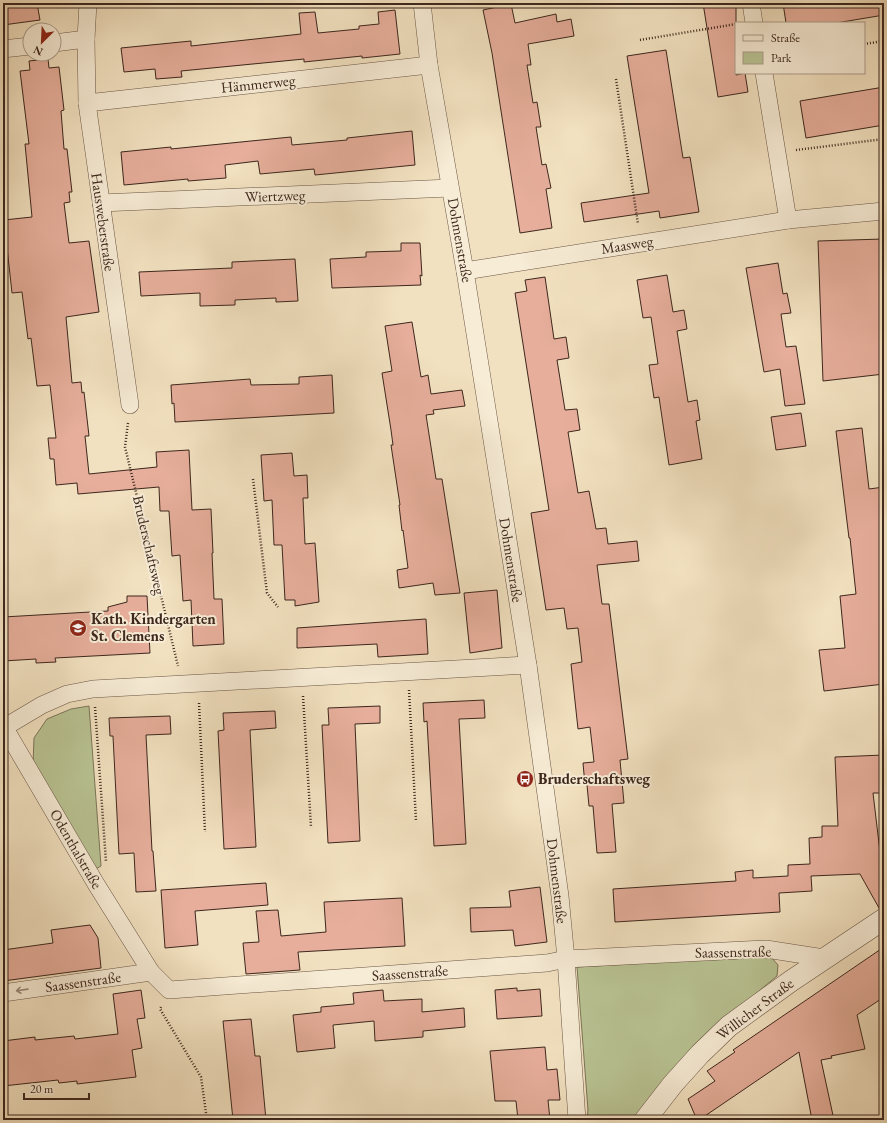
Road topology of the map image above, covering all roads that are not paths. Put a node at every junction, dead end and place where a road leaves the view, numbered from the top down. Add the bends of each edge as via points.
1 (88, 3) edge
2 (422, 3) edge
3 (751, 3) edge
4 (754, 22) edge
5 (86, 38) junction
6 (62, 42) edge
7 (22, 47) edge
8 (3, 49) edge
9 (429, 65) junction
10 (764, 74) edge
11 (87, 103) junction
12 (450, 188) junction
13 (100, 203) junction
14 (884, 211) edge
15 (788, 220) junction
16 (465, 270) junction
17 (130, 405) road end
18 (528, 665) junction
19 (4, 726) edge
20 (884, 920) edge
21 (824, 958) junction
22 (566, 959) junction
23 (151, 972) junction
24 (3, 993) edge
25 (576, 1120) edge
26 (645, 1120) edge

1 - 5 street, Hausweberstraße
2 - 9 street, Dohmenstraße
3 - 4 street
5 - 6 street
5 - 11 street, Hausweberstraße
7 - 8 street
9 - 11 street, Hämmerweg
9 - 12 street, Dohmenstraße
10 - 15 street
11 - 13 street, Hausweberstraße
12 - 13 street, Wiertzweg
12 - 16 street, Dohmenstraße
13 - 17 street, Hausweberstraße
14 - 15 street, Maasweg
15 - 16 street, Maasweg
16 - 18 street, Dohmenstraße
18 - 19 street via 94,690 67,694
18 - 22 street, Dohmenstraße via 560,896
19 - 23 street, Odenthalstraße via 96,884
20 - 21 street, Willicher Straße
21 - 22 street, Saassenstraße via 766,949
21 - 26 street, Willicher Straße via 729,1026 673,1084
22 - 23 street, Saassenstraße via 548,963 169,990
22 - 25 street, Dohmenstraße
23 -> 24 street, Saassenstraße

